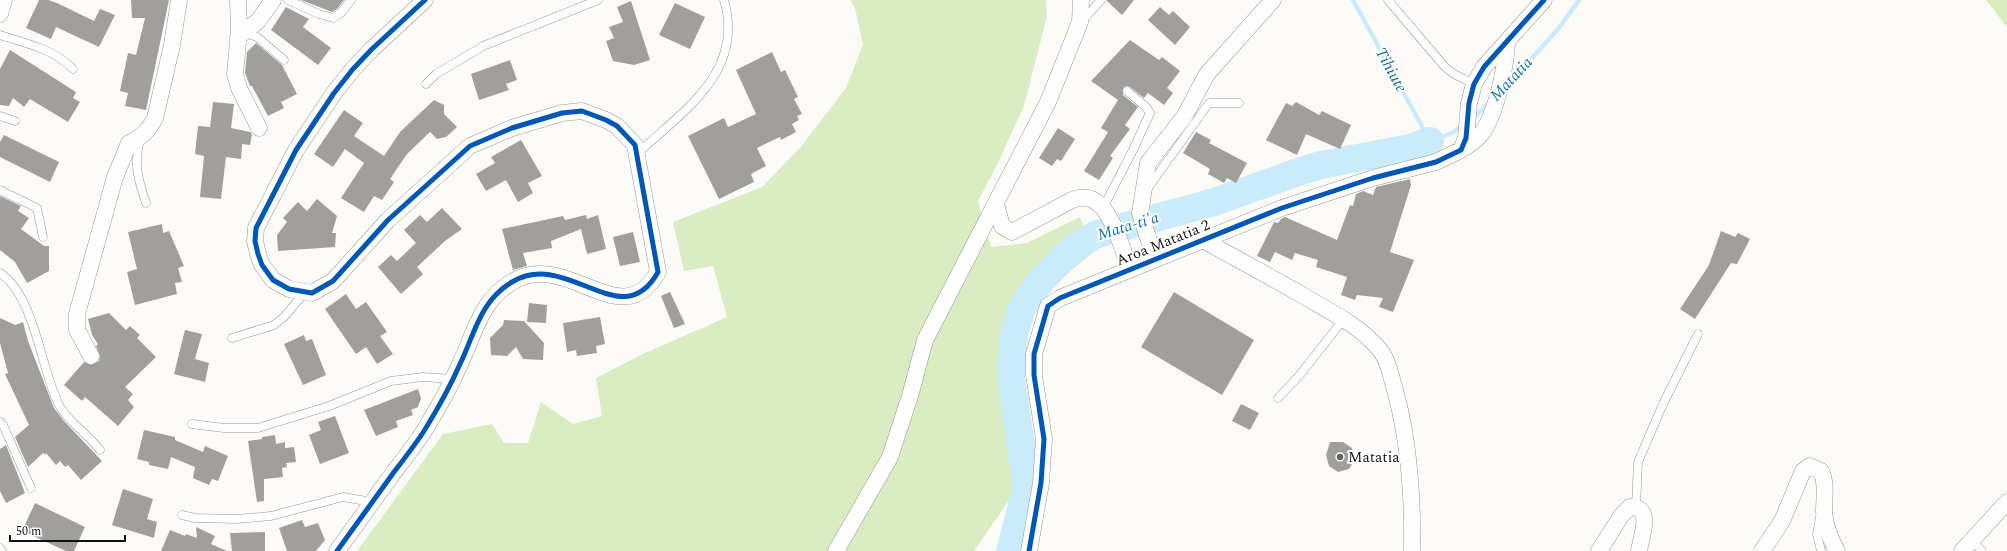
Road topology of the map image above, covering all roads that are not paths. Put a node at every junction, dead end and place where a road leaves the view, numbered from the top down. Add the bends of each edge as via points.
1 (179, 0) edge
2 (238, 0) edge
3 (273, 0) edge
4 (288, 0) edge
5 (351, 0) edge
6 (426, 0) edge
7 (598, 0) edge
8 (724, 0) edge
9 (1081, 0) edge
10 (1101, 0) edge
11 (1273, 0) edge
12 (1388, 0) edge
13 (1544, 0) edge
14 (1079, 25) junction
15 (0, 35) edge
16 (242, 35) junction
17 (1507, 43) junction
18 (284, 60) dead end
19 (73, 69) dead end
20 (426, 84) dead end
21 (1474, 84) junction
22 (1127, 91) dead end
23 (1239, 102) dead end
24 (0, 116) edge
25 (16, 120) dead end
26 (259, 128) dead end
27 (140, 138) junction
28 (1461, 150) junction
29 (638, 153) junction
30 (0, 190) edge
31 (146, 203) dead end
32 (996, 204) junction
33 (1140, 208) junction
34 (1106, 212) junction
35 (43, 237) dead end
36 (1202, 239) junction
37 (1155, 259) junction
38 (1130, 269) junction
39 (0, 273) edge
40 (305, 292) junction
41 (1343, 320) junction
42 (1698, 334) dead end
43 (232, 338) dead end
44 (91, 356) dead end
45 (452, 379) junction
46 (1278, 398) dead end
47 (0, 422) edge
48 (192, 424) dead end
49 (100, 450) dead end
50 (31, 488) dead end
51 (1825, 492) junction
52 (372, 502) junction
53 (2007, 502) edge
54 (1636, 507) junction
55 (182, 515) dead end
56 (1972, 547) edge
57 (0, 548) edge
58 (2, 551) edge
59 (337, 551) edge
60 (836, 551) edge
61 (1029, 551) edge
62 (1412, 551) edge
63 (1599, 551) edge
64 (1639, 551) edge
65 (1762, 551) edge
66 (1821, 551) edge
67 (1837, 551) edge

1 - 27 street via 172,45 155,118 150,129
2 - 16 street
3 - 16 street via 258,21
4 - 5 lane via 333,18 341,13
6 - 40 street via 353,68 334,93 296,150 258,222 255,241 262,265 273,280 288,289
7 - 20 lane via 483,46 436,74
8 - 29 lane via 728,40 715,77 698,97
9 - 14 street
10 - 14 lane
11 - 33 street via 1207,74 1184,117 1148,163
12 - 21 lane via 1444,66
13 - 17 street
14 - 32 street via 1048,102
15 - 19 lane via 54,54
16 - 18 lane via 257,37
16 - 26 street via 235,74 239,88
17 - 21 street via 1484,67
17 - 28 street, Aroa Matatia 2 via 1506,58 1493,109 1484,130 1474,142
21 - 28 street via 1469,103 1466,138
22 - 34 lane via 1150,113
23 - 33 lane via 1209,103 1145,192
24 - 25 lane
27 - 31 lane via 136,155 136,174
27 - 44 street via 129,143 115,177 77,314 77,330
28 - 36 street, Aroa Matatia 2 via 1436,162 1342,187
29 - 40 street via 635,145 617,126 582,112 555,115 512,128 476,143 388,220 333,281 312,293
29 - 45 street via 658,266 658,272 649,287 634,296 622,298 551,274 531,273 519,277 496,292 485,308
30 - 35 lane via 38,208
32 - 34 street via 1002,226 1012,232 1082,196 1088,197
32 - 60 street via 925,340 890,457
33 - 37 street
34 - 38 street
36 - 37 street, Aroa Matatia 2
36 - 41 street
37 - 38 street, Aroa Matatia 2
38 - 61 street, Aroa Matatia 2 via 1060,298 1048,306 1043,315 1034,354 1034,375 1044,439 1043,461
39 - 49 lane via 24,300 45,370 59,405
40 - 43 lane via 274,325
41 - 46 lane via 1299,376
41 - 62 street via 1359,330 1380,350 1396,392 1411,486
42 - 54 lane via 1638,462
45 - 48 lane via 423,377 391,381 329,406 258,428 224,428
45 - 52 street via 424,432
47 - 50 lane
51 - 65 street via 1821,471 1810,466 1803,471 1782,521
51 - 66 lane via 1817,534
51 - 67 street via 1824,513
52 - 55 lane via 343,496 271,516 243,519 195,518
52 - 59 street
53 - 56 street
54 - 63 street via 1630,506 1621,516
54 - 64 street via 1643,512 1646,519
57 - 58 lane

